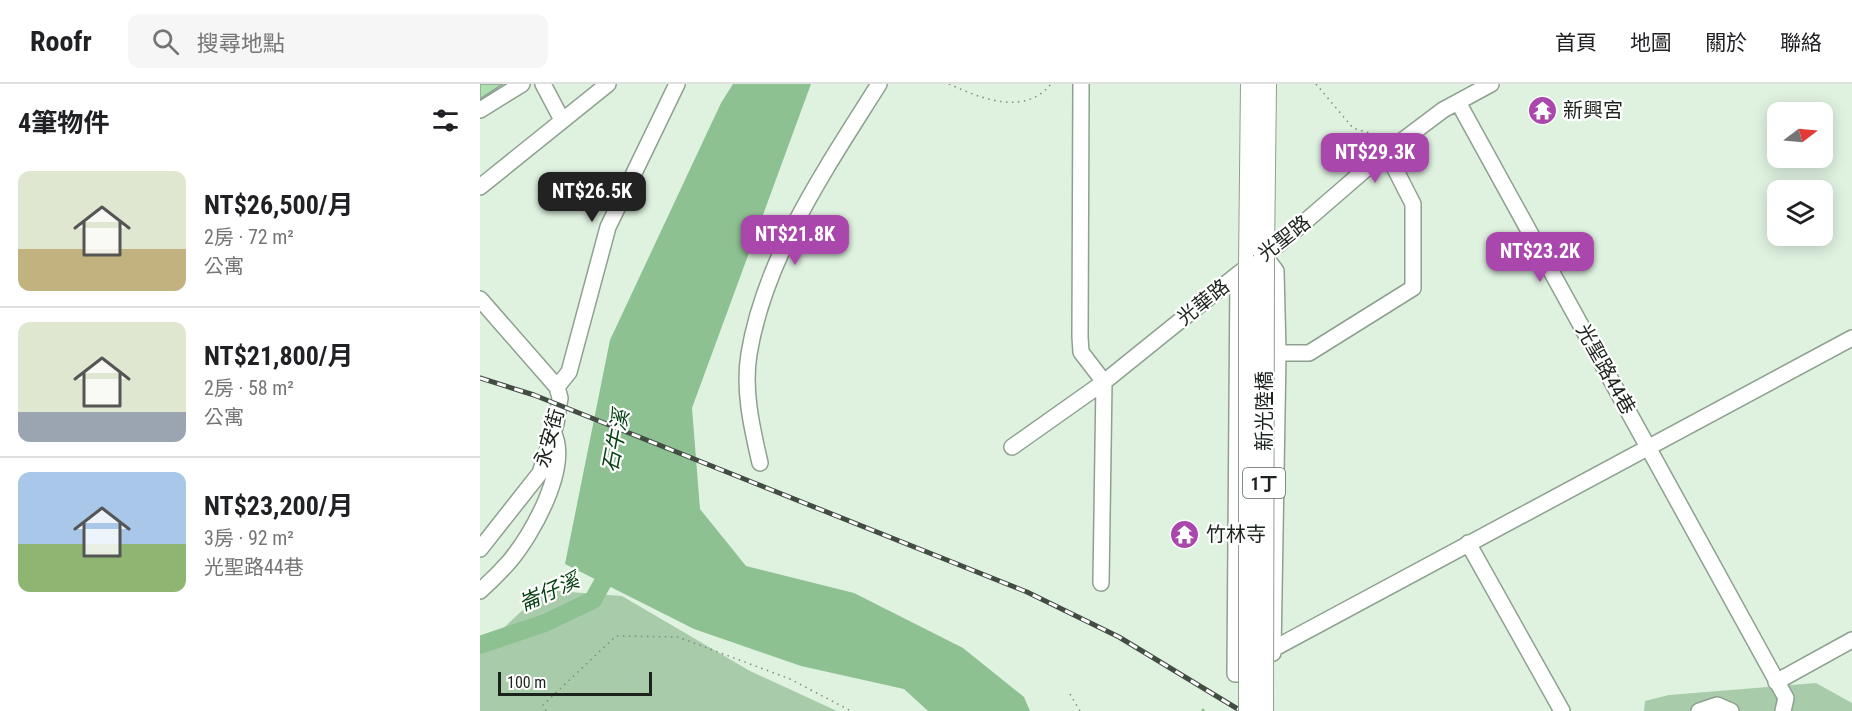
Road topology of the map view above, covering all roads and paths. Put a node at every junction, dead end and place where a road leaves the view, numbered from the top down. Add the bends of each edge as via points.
1 (522, 84) edge
2 (543, 84) edge
3 (608, 84) edge
4 (677, 84) edge
5 (879, 84) edge
6 (949, 84) edge
7 (1051, 84) edge
8 (1081, 84) edge
9 (1251, 84) edge
10 (1266, 84) edge
11 (1316, 84) edge
12 (1491, 84) edge
13 (1458, 102) junction
14 (480, 110) edge
15 (562, 120) junction
16 (1389, 151) junction
17 (480, 187) edge
18 (1250, 265) junction
19 (480, 299) edge
20 (1852, 338) edge
21 (1278, 353) junction
22 (1104, 382) junction
23 (557, 387) junction
24 (554, 432) junction
25 (1012, 447) dead end
26 (1650, 448) junction
27 (760, 463) dead end
28 (1468, 543) junction
29 (480, 549) edge
30 (1101, 583) dead end
31 (480, 591) edge
32 (1852, 640) edge
33 (1273, 649) junction
34 (1776, 682) junction
35 (1070, 694) dead end
36 (1717, 708) edge
37 (546, 711) edge
38 (851, 711) edge
39 (1080, 711) edge
40 (1249, 711) edge
41 (1263, 711) edge
42 (1562, 711) edge
43 (1699, 711) edge
44 (1731, 711) edge
45 (1783, 711) edge

1 - 14 street
2 - 15 street
3 - 15 street
4 - 23 street via 608,227 569,372
5 - 27 street via 789,236 760,310 748,356 748,413
6 - 7 path via 999,103 1026,101
8 - 22 street via 1081,352
9 - 18 main road, 光華路 / 1丁
10 - 18 main road, 1丁
11 - 16 path via 1353,128 1369,133
12 - 13 street, 光聖路
13 - 16 street, 光聖路
13 - 26 street, 光聖路44巷
15 - 17 street
16 - 18 street, 光聖路
16 - 21 street via 1413,204 1413,288 1309,353
18 - 21 street via 1276,271
18 - 22 street, 光華路
18 - 33 street via 1234,674 1272,674
18 - 40 main road, 新光陸橋 / 1丁, bridge
18 - 41 main road, 新光陸橋 / 1丁, bridge
19 - 23 street, 永安街
20 - 26 street
21 - 33 street
22 - 25 street, 光華路
22 - 30 street
23 - 24 street, 永安街 via 560,398
24 - 29 street, 永安街 via 540,473
24 - 31 street via 560,459 541,510 510,561
26 - 28 street
26 - 34 street, 光聖路44巷
28 - 33 street
28 - 42 street
32 - 34 street
34 - 45 street, 光聖路44巷 via 1786,698
35 - 39 path
36 - 43 street
36 - 44 street
37 - 38 path via 543,705 616,636 678,637 790,679

